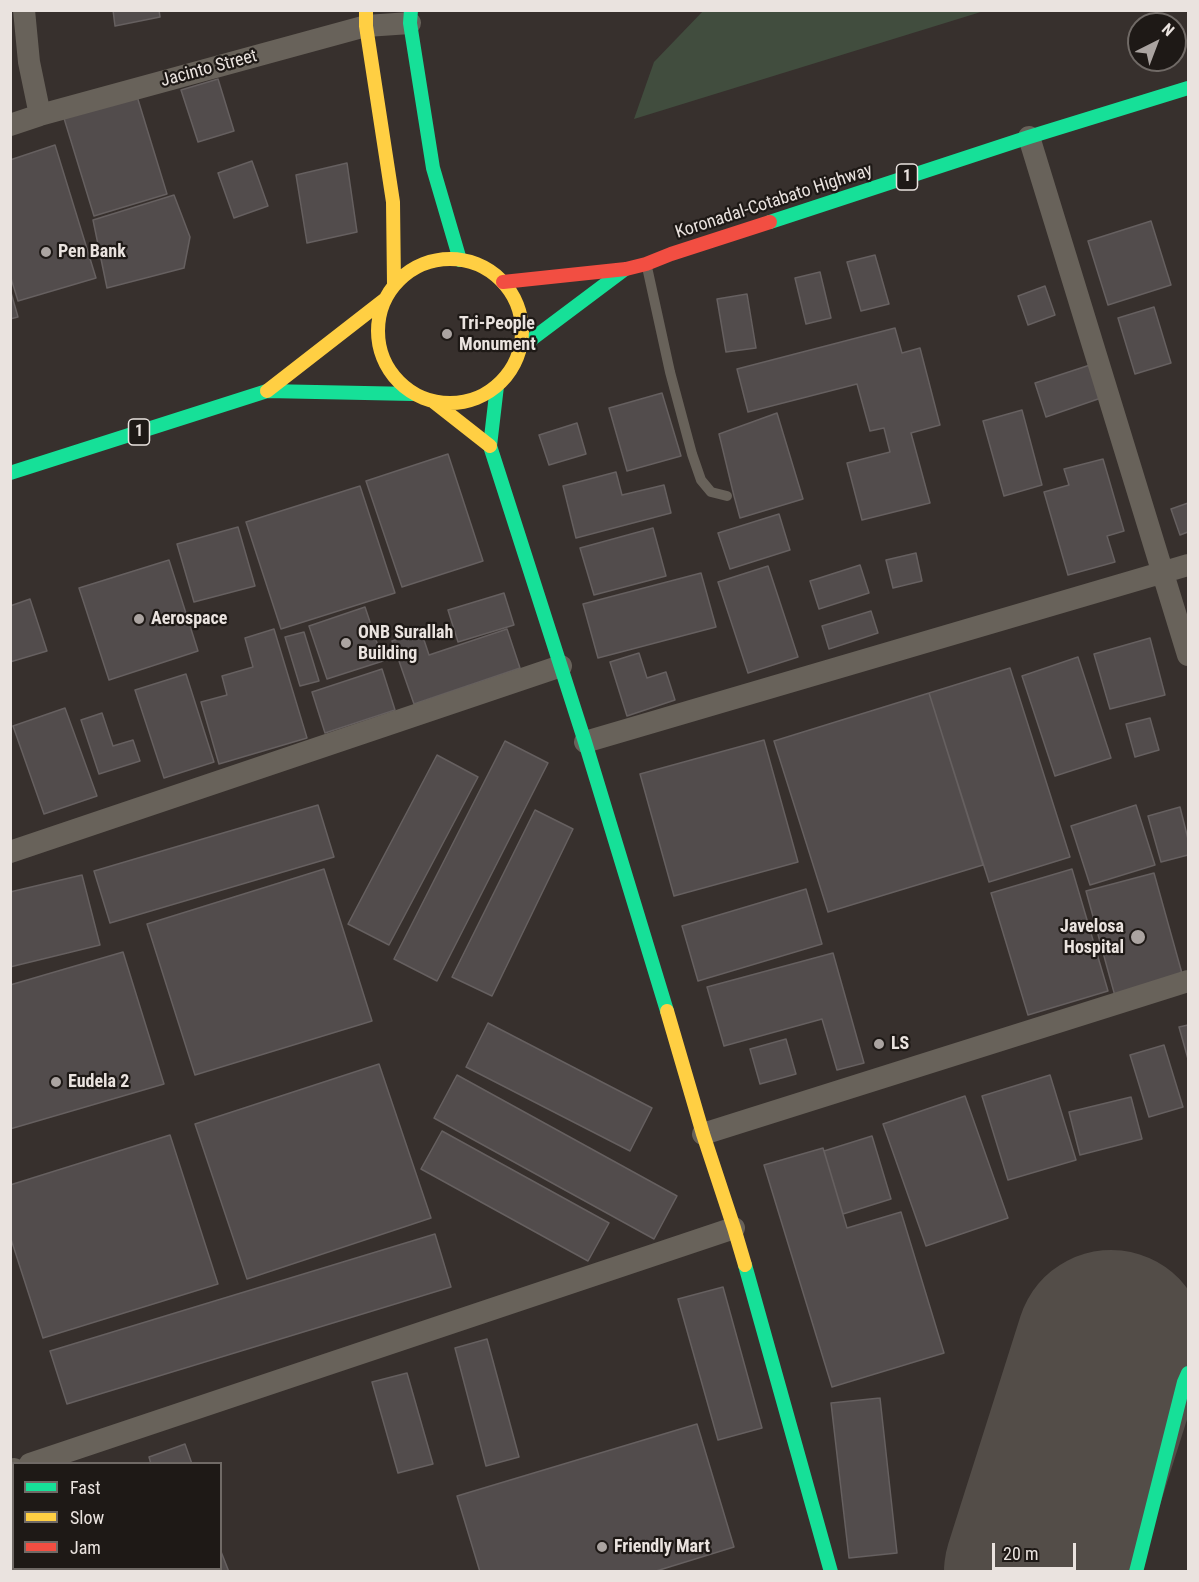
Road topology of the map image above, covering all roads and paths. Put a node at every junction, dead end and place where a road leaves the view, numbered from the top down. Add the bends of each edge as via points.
1 (24, 10) edge
2 (411, 17) edge
3 (366, 18) edge
4 (1188, 88) edge
5 (40, 115) junction
6 (10, 125) edge
7 (1029, 137) junction
8 (460, 260) junction
9 (646, 264) junction
10 (626, 269) junction
11 (502, 282) junction
12 (394, 284) junction
13 (384, 300) junction
14 (520, 348) junction
15 (497, 386) junction
16 (267, 391) junction
17 (413, 394) junction
18 (434, 402) junction
19 (490, 446) junction
20 (10, 473) edge
21 (727, 496) dead end
22 (1188, 565) edge
23 (1163, 573) junction
24 (1188, 654) edge
25 (561, 666) junction
26 (585, 742) junction
27 (10, 852) edge
28 (1188, 981) edge
29 (703, 1134) junction
30 (734, 1228) junction
31 (1188, 1373) edge
32 (36, 1462) edge
33 (831, 1572) edge
34 (1136, 1572) edge

1 - 5 street
2 - 3 street, Jacinto Street
2 - 8 main road via 433,168
3 - 5 street, Jacinto Street
3 - 12 main road via 393,202
4 - 7 main road, Koronadal-Cotabato Highway / 1
5 - 6 street, Jacinto Street
7 - 9 main road, Koronadal-Cotabato Highway / 1
7 - 23 street
8 - 11 main road, 1 via 483,267
8 - 12 main road, 1 via 436,260 413,269
9 - 10 main road, Koronadal-Cotabato Highway / 1
9 - 21 lane via 670,372 701,480 711,492
10 - 11 main road, Koronadal-Cotabato Highway / 1
10 - 14 main road, 1
11 - 14 main road, 1 via 516,302 522,325
12 - 13 main road, 1
13 - 16 main road, 1
13 - 17 main road, 1 via 378,319 378,341 384,362
14 - 15 main road, 1 via 512,369
15 - 18 main road, 1 via 478,398 457,404
15 - 19 main road
16 - 17 main road, 1
16 - 20 main road, 1
17 - 18 main road, 1
18 - 19 main road
19 - 25 main road
22 - 23 street
23 - 24 street
23 - 26 street
25 - 26 main road
25 - 27 street
26 - 29 main road
28 - 29 street
29 - 30 main road
30 - 32 street
30 - 33 main road
31 - 34 main road

